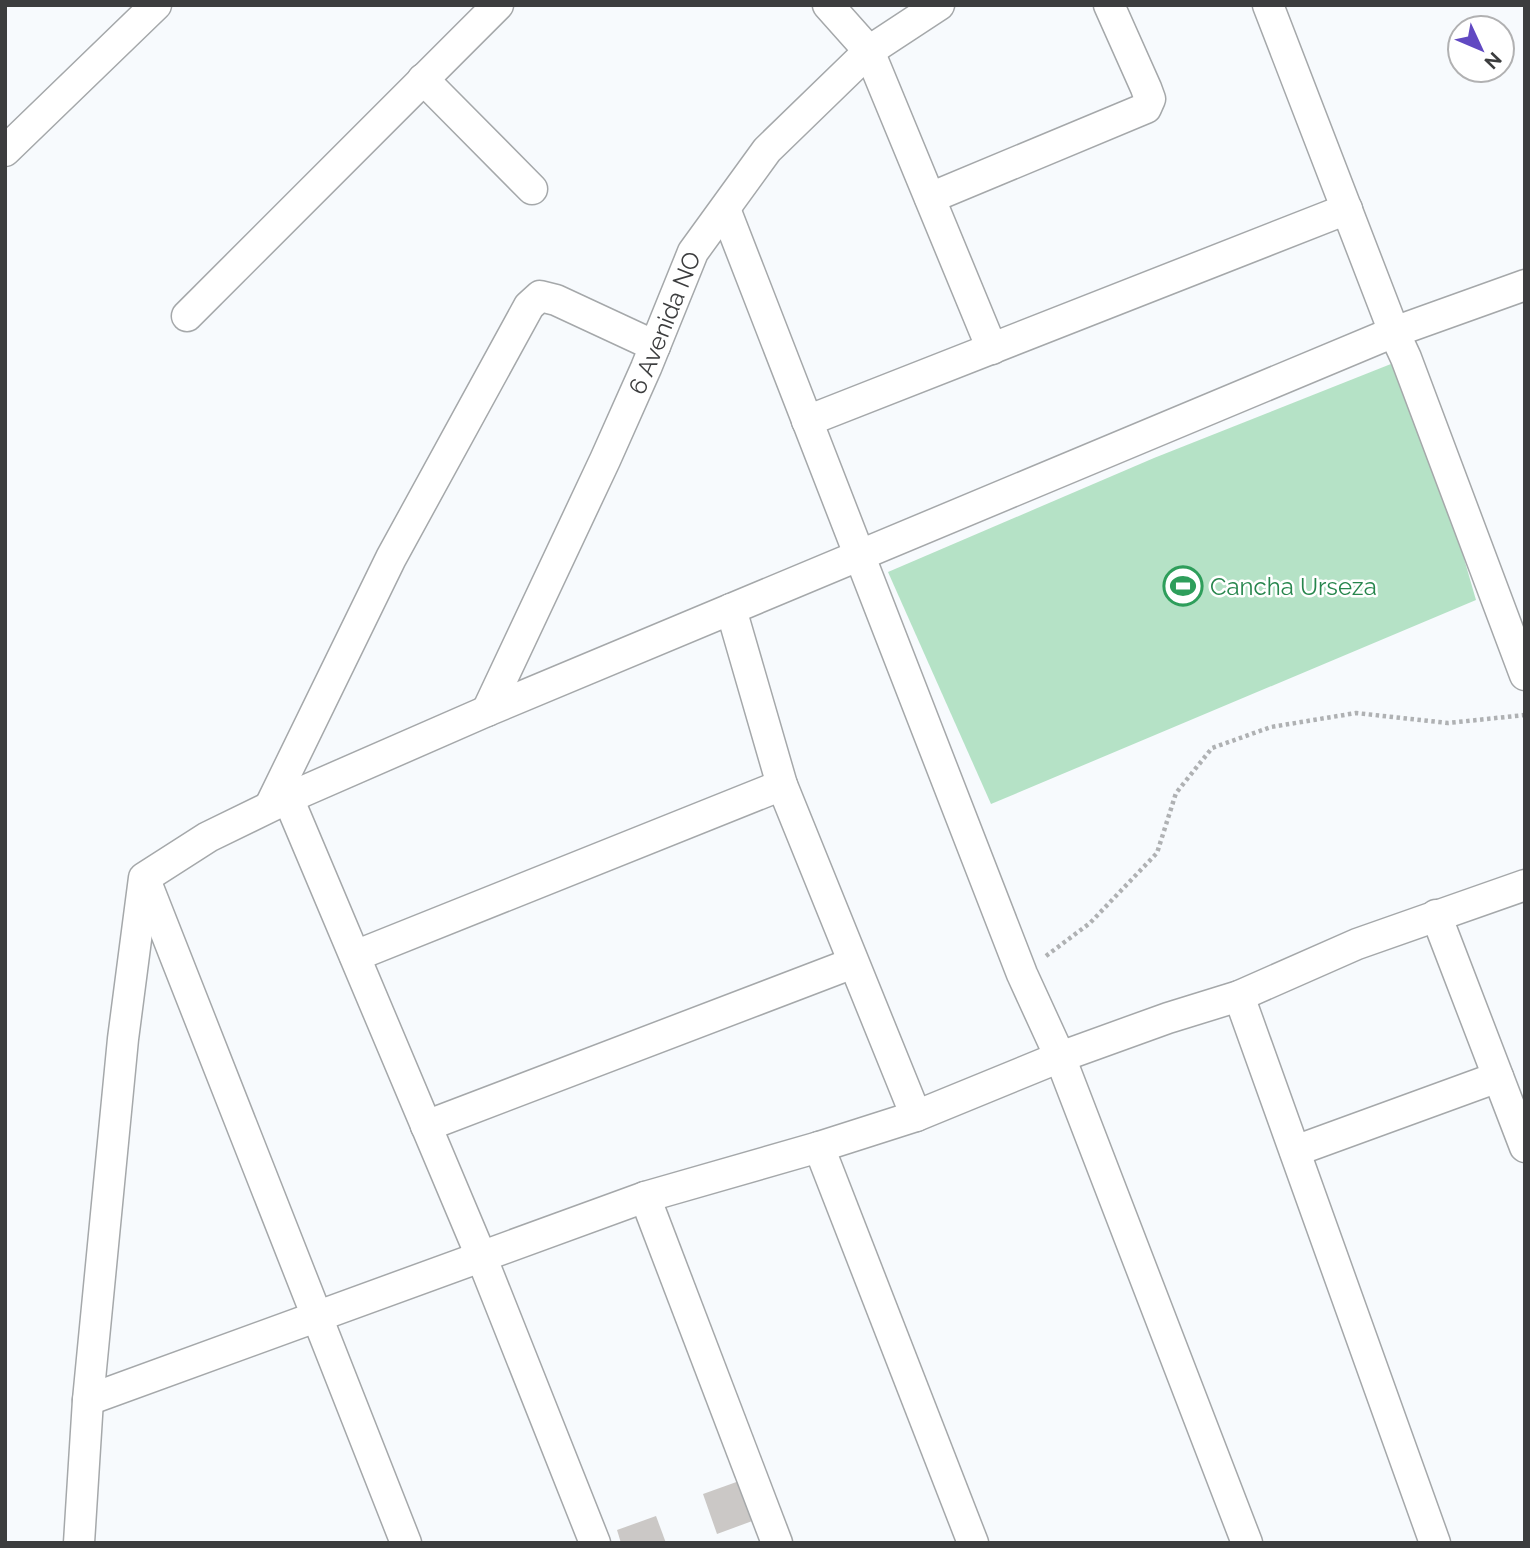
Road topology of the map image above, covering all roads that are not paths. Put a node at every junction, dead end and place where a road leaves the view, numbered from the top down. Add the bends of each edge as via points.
1 (156, 5) edge
2 (498, 5) edge
3 (828, 5) edge
4 (939, 5) edge
5 (1109, 5) edge
6 (1268, 5) edge
7 (869, 51) junction
8 (423, 79) junction
9 (5, 150) edge
10 (532, 189) dead end
11 (930, 198) junction
12 (725, 209) junction
13 (1347, 209) junction
14 (1525, 285) edge
15 (187, 316) dead end
16 (1394, 332) junction
17 (655, 346) junction
18 (992, 349) junction
19 (807, 421) junction
20 (859, 556) junction
21 (731, 609) junction
22 (1525, 675) edge
23 (487, 711) junction
24 (782, 785) junction
25 (279, 802) junction
26 (144, 878) junction
27 (1525, 885) edge
28 (1436, 915) junction
29 (355, 956) junction
30 (853, 962) junction
31 (1239, 996) junction
32 (1060, 1057) junction
33 (1498, 1077) junction
34 (916, 1116) junction
35 (426, 1126) junction
36 (819, 1147) junction
37 (1525, 1147) edge
38 (1295, 1151) junction
39 (645, 1197) junction
40 (481, 1256) junction
41 (317, 1316) junction
42 (88, 1400) junction
43 (79, 1543) edge
44 (406, 1543) edge
45 (595, 1543) edge
46 (777, 1543) edge
47 (973, 1543) edge
48 (1247, 1543) edge
49 (1435, 1543) edge

1 - 9 street
2 - 8 street
3 - 7 street
4 - 7 street, 6 Avenida NO
5 - 11 street via 1150,99 1146,108
6 - 13 street
7 - 11 street
7 - 12 street, 6 Avenida NO via 768,150
8 - 10 street
8 - 15 street
11 - 18 street
12 - 17 street, 6 Avenida NO via 693,252
12 - 19 street
13 - 16 street
13 - 18 street
14 - 16 street
16 - 20 street
16 - 22 street
17 - 23 street, 6 Avenida NO
17 - 25 street via 556,300 540,296 529,306 391,558
18 - 19 street
19 - 20 street
20 - 21 street
20 - 32 street via 1022,975
21 - 23 street
21 - 24 street
23 - 25 street
24 - 29 street
24 - 30 street
25 - 26 street via 208,837
25 - 29 street
26 - 41 street
26 - 42 street via 122,1039
27 - 28 street
28 - 31 street via 1357,943
28 - 33 street
29 - 35 street
30 - 34 street
30 - 35 street
31 - 32 street
31 - 38 street
32 - 34 street
32 - 48 street
33 - 37 street
33 - 38 street
34 - 36 street
35 - 40 street
36 - 39 street
36 - 47 street
38 - 49 street
39 - 40 street
39 - 46 street
40 - 41 street
40 - 45 street
41 - 42 street
41 - 44 street
42 - 43 street

